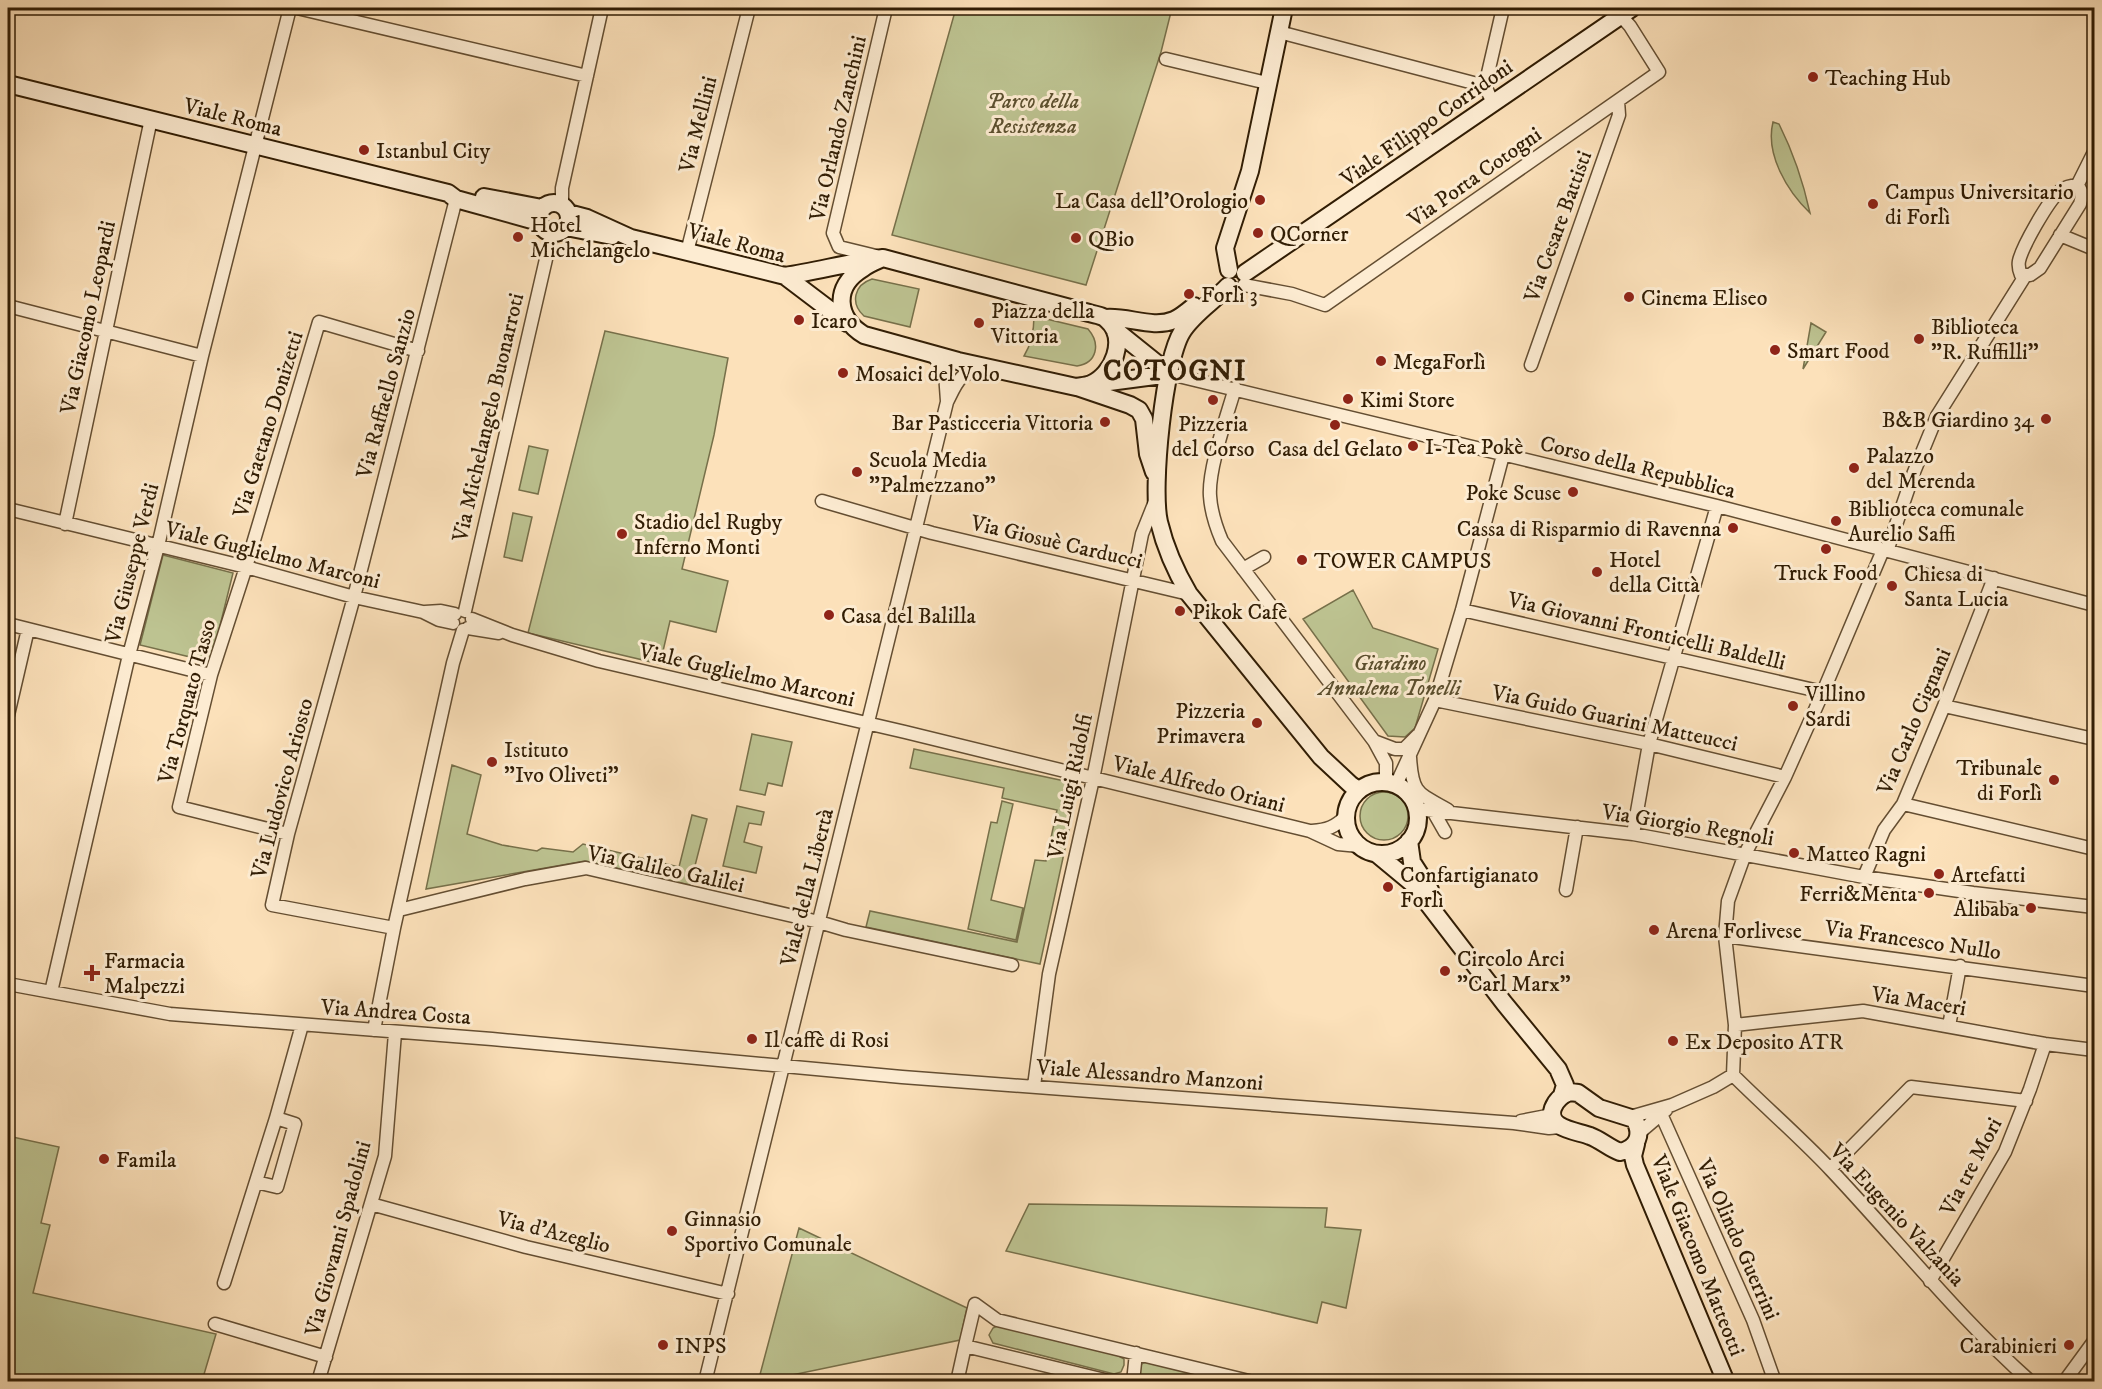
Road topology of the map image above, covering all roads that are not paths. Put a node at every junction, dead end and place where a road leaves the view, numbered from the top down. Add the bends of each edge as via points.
1 (290, 8) edge
2 (297, 8) edge
3 (602, 8) edge
4 (749, 8) edge
5 (886, 8) edge
6 (1284, 8) edge
7 (1503, 8) edge
8 (1627, 12) edge
9 (1279, 32) junction
10 (1166, 59) dead end
11 (587, 76) junction
12 (1267, 83) junction
13 (8, 84) edge
14 (1485, 86) junction
15 (1618, 101) junction
16 (1493, 103) junction
17 (151, 119) junction
18 (256, 145) junction
19 (2094, 152) edge
20 (2077, 186) junction
21 (452, 196) junction
22 (555, 212) junction
23 (2060, 235) junction
24 (2094, 249) edge
25 (687, 252) junction
26 (883, 258) junction
27 (785, 276) junction
28 (2025, 276) junction
29 (1234, 278) junction
30 (8, 306) edge
31 (1110, 324) junction
32 (852, 327) junction
33 (105, 331) junction
34 (418, 351) junction
35 (933, 355) junction
36 (202, 356) junction
37 (1531, 365) dead end
38 (989, 368) junction
39 (1170, 374) junction
40 (1083, 386) junction
41 (1235, 388) junction
42 (947, 402) junction
43 (1503, 455) junction
44 (1156, 477) junction
45 (1156, 498) junction
46 (822, 501) dead end
47 (1717, 506) junction
48 (8, 509) edge
49 (65, 524) junction
50 (916, 528) junction
51 (158, 546) junction
52 (1885, 550) junction
53 (1264, 557) dead end
54 (246, 567) junction
55 (1243, 568) junction
56 (1994, 578) junction
57 (1133, 581) junction
58 (1189, 594) junction
59 (354, 597) junction
60 (2094, 605) edge
61 (1462, 610) junction
62 (462, 622) junction
63 (8, 624) edge
64 (28, 629) junction
65 (129, 655) junction
66 (1675, 658) junction
67 (211, 675) junction
68 (1823, 692) junction
69 (1435, 699) junction
70 (1944, 706) junction
71 (8, 715) edge
72 (868, 723) junction
73 (1418, 735) junction
74 (2094, 739) edge
75 (1374, 741) junction
76 (1649, 744) junction
77 (1409, 754) junction
78 (1321, 757) junction
79 (1785, 777) junction
80 (1093, 779) junction
81 (1391, 783) junction
82 (1358, 790) junction
83 (1903, 804) junction
84 (1425, 810) junction
85 (1346, 813) junction
86 (1455, 813) junction
87 (1577, 827) junction
88 (1310, 831) junction
89 (1445, 832) dead end
90 (288, 834) junction
91 (1633, 834) junction
92 (1409, 841) junction
93 (1359, 846) junction
94 (2094, 849) edge
95 (1377, 854) junction
96 (1746, 854) junction
97 (1864, 877) junction
98 (1566, 890) dead end
99 (2094, 907) edge
100 (399, 910) junction
101 (819, 921) junction
102 (394, 928) junction
103 (1725, 936) junction
104 (1012, 964) dead end
105 (1960, 966) junction
106 (8, 984) edge
107 (2094, 986) edge
108 (51, 992) junction
109 (302, 1024) junction
110 (1735, 1025) junction
111 (1949, 1026) junction
112 (375, 1030) junction
113 (395, 1033) junction
114 (2045, 1044) junction
115 (2094, 1050) edge
116 (784, 1065) junction
117 (1733, 1075) junction
118 (1034, 1086) junction
119 (1570, 1094) junction
120 (2026, 1101) junction
121 (1672, 1105) junction
122 (1661, 1114) junction
123 (1630, 1117) junction
124 (276, 1118) junction
125 (1556, 1121) junction
126 (1637, 1139) junction
127 (1620, 1152) junction
128 (1830, 1169) junction
129 (256, 1182) junction
130 (371, 1204) junction
131 (1930, 1281) junction
132 (225, 1282) dead end
133 (728, 1294) junction
134 (215, 1324) dead end
135 (2094, 1341) edge
136 (965, 1346) junction
137 (1136, 1353) junction
138 (326, 1357) junction
139 (318, 1382) edge
140 (705, 1382) edge
141 (957, 1382) edge
142 (1113, 1382) edge
143 (1133, 1382) edge
144 (1252, 1382) edge
145 (1716, 1382) edge
146 (1726, 1382) edge
147 (1775, 1382) edge
148 (2031, 1382) edge
149 (2064, 1382) edge

1 - 18 street, Via Giuseppe Verdi
2 - 11 street
3 - 11 street, Via Michelangelo Buonarroti
4 - 25 street, Via Mellini
5 - 26 street, Via Orlando Zanchini via 833,233 839,247
6 - 9 main road
7 - 14 street
8 - 15 street, Via Porta Cotogni via 1630,26 1659,72
8 - 16 main road, Viale Filippo Corridoni
9 - 12 main road
9 - 14 street
10 - 12 street
11 - 22 street, Via Michelangelo Buonarroti
12 - 29 main road via 1246,188 1225,248
13 - 17 main road, Viale Roma
14 - 16 street
15 - 29 street, Via Porta Cotogni via 1325,305
15 - 37 street, Via Cesare Battisti via 1619,115
16 - 29 main road, Viale Filippo Corridoni
17 - 18 main road, Viale Roma
17 - 33 street, Via Giacomo Leopardi
18 - 21 main road, Viale Roma
18 - 36 street, Via Giuseppe Verdi
19 - 20 street
20 - 23 street via 2083,195 2080,204
20 - 28 street via 2058,192 2037,225 2019,260 2019,271
21 - 22 main road, Viale Roma via 457,193
21 - 34 street, Via Raffaello Sanzio
22 - 25 main road, Viale Roma via 624,238
22 - 62 street, Via Michelangelo Buonarroti
23 - 24 street
23 - 28 street via 2040,268
25 - 27 main road, Viale Roma
26 - 27 main road
26 - 31 main road
26 - 32 main road via 861,269 845,287 842,308
27 - 32 main road, Viale Roma
28 - 52 street via 1937,416
29 - 31 main road, Viale Filippo Corridoni via 1176,319 1149,322 1118,317
29 - 39 main road, Viale Filippo Corridoni via 1186,325 1174,351
30 - 33 street
31 - 39 main road
31 - 40 main road via 1116,353 1112,364 1106,373
32 - 35 main road, Viale Roma via 864,335
33 - 36 street
33 - 49 street, Via Giacomo Leopardi
34 - 54 street, Via Gaetano Donizetti via 319,322
34 - 59 street, Via Raffaello Sanzio
35 - 38 main road, Viale Roma
35 - 42 street, Viale della Libertà via 945,373
36 - 51 street, Via Giuseppe Verdi
38 - 40 main road, Viale Roma
38 - 42 street, Viale della Libertà via 961,376
39 - 40 main road
39 - 41 street, Corso della Repubblica
39 - 44 main road
40 - 44 main road via 1138,410 1144,419 1148,454
41 - 43 street, Corso della Repubblica
41 - 55 street via 1210,495 1222,541
42 - 50 street, Viale della Libertà
43 - 47 street, Corso della Repubblica
43 - 61 street
44 - 45 main road
45 - 57 street, Via Luigi Ridolfi via 1142,534
45 - 58 main road via 1168,551
46 - 50 street, Via Giosuè Carducci
47 - 52 street, Corso della Repubblica
47 - 66 street
48 - 49 street, Viale Guglielmo Marconi
49 - 51 street, Viale Guglielmo Marconi
50 - 57 street, Via Giosuè Carducci
50 - 72 street, Viale della Libertà
51 - 54 street, Viale Guglielmo Marconi
51 - 65 street, Via Giuseppe Verdi
52 - 56 street, Corso della Repubblica
52 - 68 street
53 - 55 street
54 - 59 street, Viale Guglielmo Marconi
54 - 67 street, Via Torquato Tasso
55 - 75 street
56 - 60 street, Corso della Repubblica
56 - 70 street, Via Carlo Cignani
57 - 58 street, Via Giosuè Carducci
57 - 80 street, Via Luigi Ridolfi
58 - 78 main road
59 - 62 street, Viale Guglielmo Marconi via 423,612 439,620
59 - 90 street, Via Ludovico Ariosto
61 - 66 street, Via Giovanni Fronticelli Baldelli
61 - 69 street
62 - 72 street, Viale Guglielmo Marconi via 599,661
62 - 100 street, Via Michelangelo Buonarroti
63 - 64 street
64 - 65 street
64 - 71 street
65 - 67 street
65 - 108 street, Via Giuseppe Verdi
66 - 68 street, Via Giovanni Fronticelli Baldelli
66 - 76 street
67 - 90 street, Via Torquato Tasso via 179,807
68 - 79 street
69 - 73 street
69 - 76 street, Via Guido Guarini Matteucci
70 - 74 street
70 - 83 street, Via Carlo Cignani
72 - 80 street, Viale Alfredo Oriani
72 - 101 street, Viale della Libertà
73 - 75 street via 1404,748 1395,749
73 - 77 street
75 - 81 street
76 - 79 street, Via Guido Guarini Matteucci
76 - 91 street
77 - 81 street
77 - 86 street via 1415,788 1426,799
78 - 82 main road
78 - 85 main road via 1342,793
79 - 96 street
80 - 88 street, Viale Alfredo Oriani
80 - 118 street, Via Luigi Ridolfi via 1049,974
81 - 82 main road via 1369,784
81 - 84 main road
82 - 85 main road
83 - 94 street
83 - 97 street, Via Carlo Cignani via 1884,830
84 - 86 street, Via Giorgio Regnoli
84 - 89 street
84 - 92 main road
85 - 88 street, Viale Alfredo Oriani via 1338,825
85 - 93 main road via 1349,833
86 - 87 street, Via Giorgio Regnoli
87 - 91 street, Via Giorgio Regnoli
87 - 98 street
88 - 93 street, Viale Alfredo Oriani via 1338,844
90 - 102 street, Via Ludovico Ariosto via 272,905
91 - 96 street, Via Giorgio Regnoli
92 - 95 main road via 1393,852
92 - 119 main road via 1412,862 1420,877 1565,1063
93 - 95 main road
95 - 119 main road via 1412,883 1558,1069
96 - 97 street, Via Giorgio Regnoli
96 - 103 street via 1728,901
97 - 99 street, Via Giorgio Regnoli
100 - 101 street, Via Galileo Galilei via 586,868
100 - 102 street, Via Michelangelo Buonarroti
101 - 104 street, Via Galileo Galilei
101 - 116 street, Viale della Libertà
102 - 112 street, Via Michelangelo Buonarroti
103 - 105 street, Via Francesco Nullo
103 - 110 street
105 - 107 street, Via Francesco Nullo
105 - 111 street
106 - 108 street, Via Andrea Costa
108 - 109 street, Via Andrea Costa via 170,1014
109 - 112 street, Via Andrea Costa
109 - 124 street
110 - 111 street, Via Maceri via 1863,1011
110 - 117 street
111 - 114 street, Via Maceri
112 - 113 street, Via Andrea Costa
113 - 116 street, Via Andrea Costa
113 - 130 street, Via Giovanni Spadolini via 385,1156
114 - 115 street, Via Maceri
114 - 120 street, Via tre Mori
116 - 118 street, Viale Alessandro Manzoni
116 - 133 street, Viale della Libertà
117 - 121 street
117 - 128 street, Via Eugenio Valzania
118 - 125 street, Viale Alessandro Manzoni via 1514,1123
119 - 123 main road
119 - 125 main road via 1553,1108
120 - 128 street via 1911,1087
120 - 131 street, Via tre Mori via 2005,1152
121 - 122 street
121 - 123 street
122 - 126 street
122 - 147 street, Via Olindo Guerrini via 1753,1320
123 - 126 main road via 1637,1124
124 - 129 street
124 - 129 street via 295,1124 277,1187
125 - 127 main road
126 - 127 main road via 1631,1148
126 - 146 main road, Viale Giacomo Matteotti via 1635,1165
127 - 145 main road, Viale Giacomo Matteotti
128 - 131 street, Via Eugenio Valzania
129 - 132 street
130 - 133 street, Via d'Azeglio via 526,1247
130 - 138 street, Via Giovanni Spadolini
131 - 148 street, Via Eugenio Valzania
133 - 140 street, Viale della Libertà
134 - 138 street
135 - 149 street
136 - 137 street via 975,1304 997,1320
136 - 141 street
136 - 142 street
137 - 143 street
137 - 144 street
138 - 139 street, Via Giovanni Spadolini

